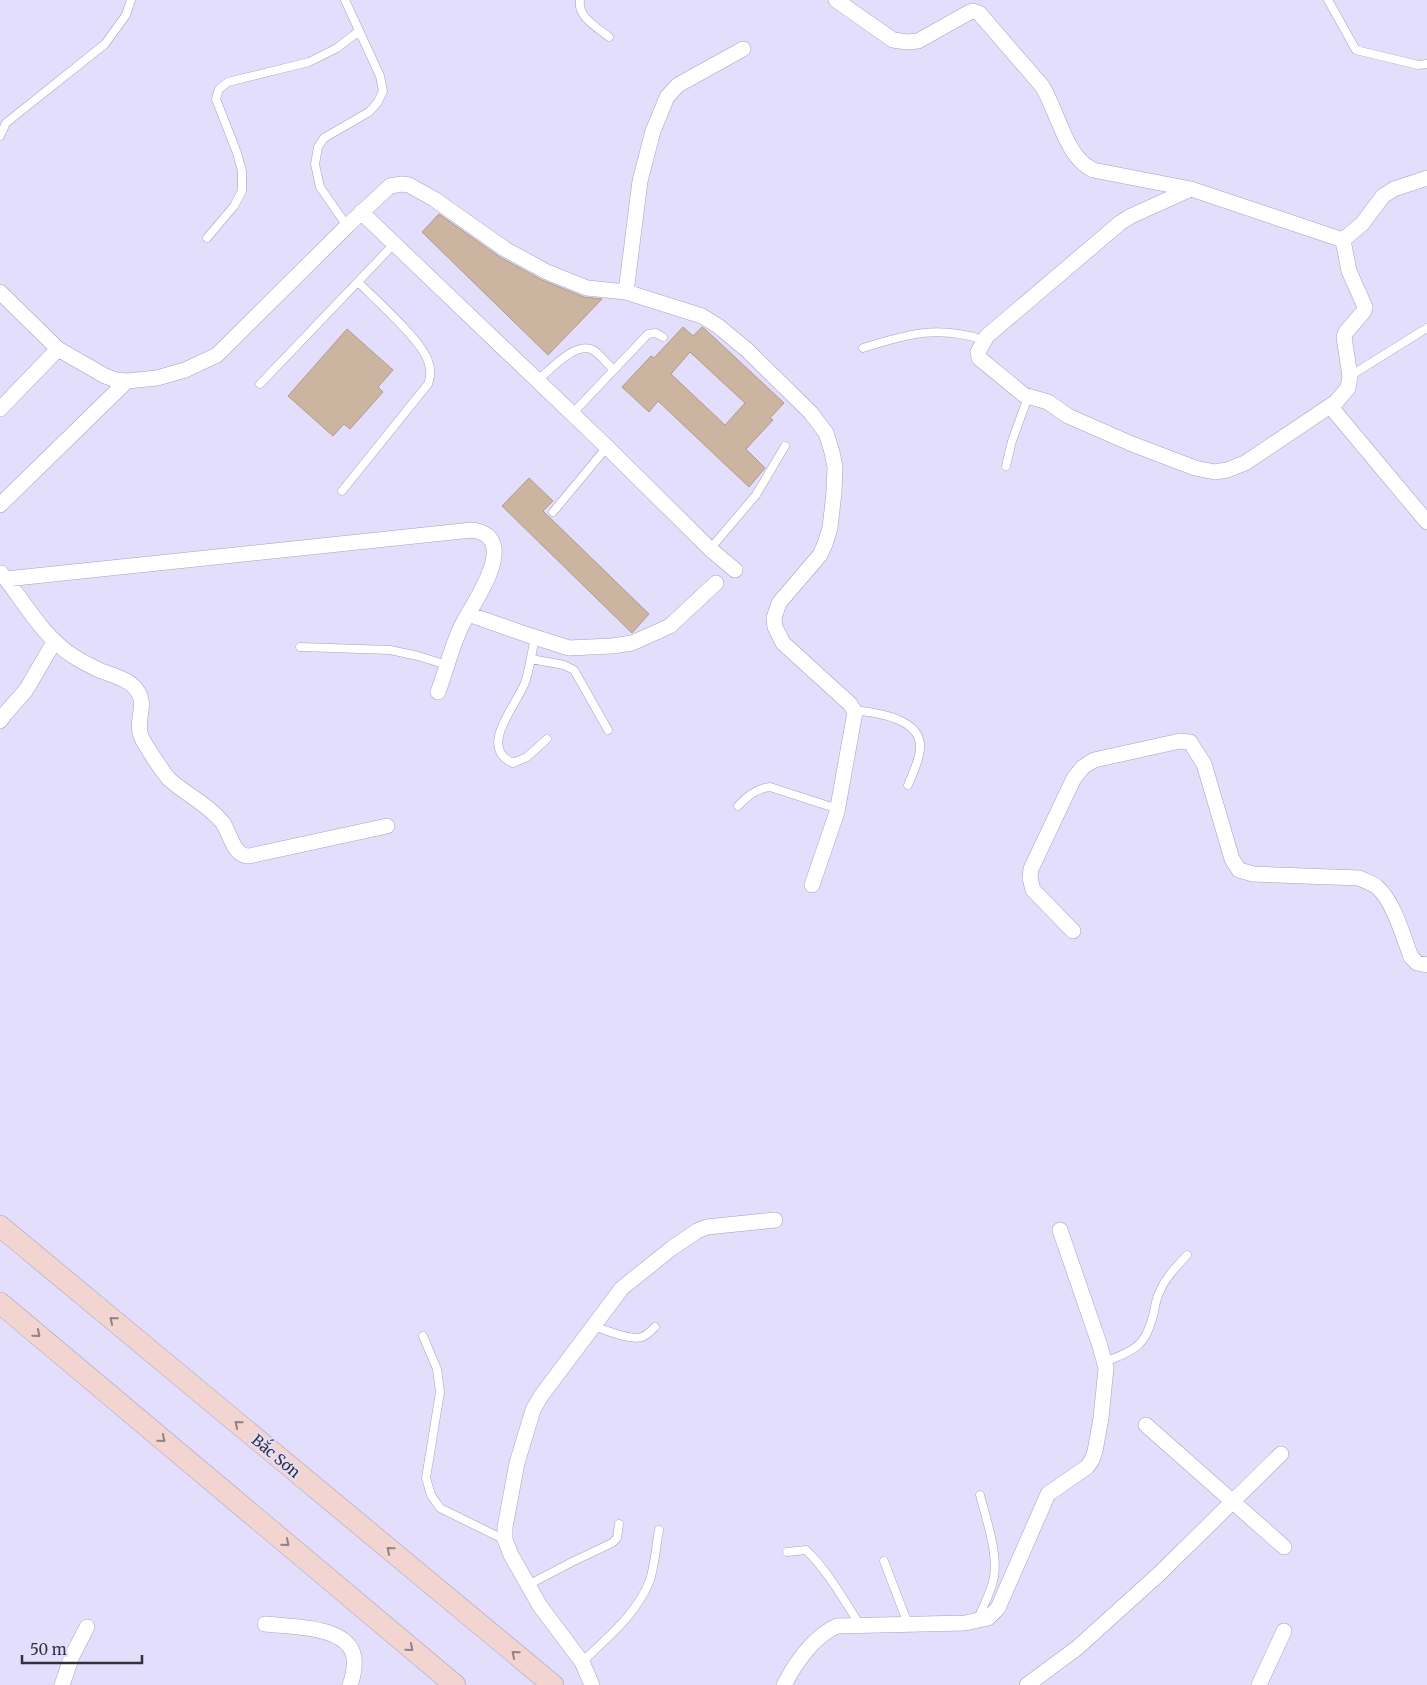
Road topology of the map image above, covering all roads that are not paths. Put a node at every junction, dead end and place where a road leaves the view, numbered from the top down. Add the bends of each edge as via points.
1 (131, 0) edge
2 (345, 0) edge
3 (580, 0) edge
4 (836, 0) edge
5 (1328, 0) edge
6 (359, 31) junction
7 (609, 37) dead end
8 (743, 49) dead end
9 (1427, 64) edge
10 (0, 136) edge
11 (1427, 178) edge
12 (1191, 189) junction
13 (361, 212) junction
14 (347, 226) junction
15 (207, 238) dead end
16 (1343, 240) junction
17 (394, 244) junction
18 (358, 282) junction
19 (0, 292) edge
20 (626, 292) junction
21 (1427, 328) edge
22 (664, 337) dead end
23 (984, 340) junction
24 (863, 348) dead end
25 (58, 349) junction
26 (613, 370) junction
27 (1350, 376) junction
28 (127, 381) junction
29 (537, 381) junction
30 (260, 384) dead end
31 (1028, 397) junction
32 (1330, 406) junction
33 (0, 409) edge
34 (572, 414) junction
35 (785, 446) dead end
36 (606, 447) junction
37 (1006, 466) dead end
38 (342, 491) dead end
39 (0, 505) edge
40 (553, 512) dead end
41 (1427, 522) edge
42 (710, 549) junction
43 (735, 570) dead end
44 (3, 576) edge
45 (716, 583) dead end
46 (468, 614) junction
47 (535, 638) junction
48 (54, 642) junction
49 (300, 647) dead end
50 (531, 658) junction
51 (447, 665) junction
52 (438, 692) dead end
53 (854, 710) junction
54 (0, 722) edge
55 (608, 730) dead end
56 (547, 738) dead end
57 (908, 785) dead end
58 (738, 806) dead end
59 (838, 808) junction
60 (387, 826) dead end
61 (812, 884) dead end
62 (1073, 931) dead end
63 (1427, 965) edge
64 (775, 1220) dead end
65 (0, 1226) edge
66 (1060, 1230) dead end
67 (1187, 1255) dead end
68 (0, 1303) edge
69 (594, 1326) junction
70 (655, 1327) dead end
71 (423, 1336) dead end
72 (1106, 1362) junction
73 (1146, 1425) dead end
74 (1280, 1454) dead end
75 (980, 1495) dead end
76 (1232, 1501) junction
77 (619, 1524) dead end
78 (659, 1530) dead end
79 (505, 1540) junction
80 (1284, 1547) dead end
81 (786, 1552) dead end
82 (884, 1562) dead end
83 (528, 1586) junction
84 (977, 1621) junction
85 (265, 1624) dead end
86 (908, 1624) junction
87 (860, 1625) junction
88 (87, 1627) dead end
89 (1284, 1631) dead end
90 (582, 1662) junction
91 (62, 1685) edge
92 (350, 1685) edge
93 (455, 1685) edge
94 (553, 1685) edge
95 (592, 1685) edge
96 (784, 1685) edge
97 (1027, 1685) edge
98 (1259, 1685) edge

1 - 10 lane via 126,15 105,44 6,123
2 - 6 lane
3 - 7 lane via 583,16
4 - 12 street via 893,40 907,42 918,41 968,12 979,13 1042,86 1073,152 1081,162 1093,170
5 - 9 lane via 1356,50 1418,65
6 - 14 lane via 380,76 383,91 369,112 324,138 315,164 320,187
6 - 15 lane via 337,48 309,62 228,82 219,89 216,99 237,153 242,191 234,206
8 - 20 street via 678,85 667,97 653,131 640,181
11 - 16 street via 1383,196 1362,224
12 - 16 street
12 - 23 street via 1120,223
13 - 14 street
13 - 17 street
13 - 20 street via 390,186 409,185 505,249 547,272 587,288
14 - 28 street via 218,354 185,370 157,378
16 - 27 street via 1351,278 1365,307 1344,337
17 - 18 lane
17 - 29 street
18 - 30 lane
18 - 38 lane via 415,340 428,361 430,378
19 - 25 street
20 - 53 street via 702,316 718,326 811,413 826,433 835,467 828,536 820,555 779,603 774,618 775,628 783,643
21 - 27 lane
22 - 26 lane via 648,334
23 - 24 lane via 964,333 924,333 900,336
23 - 31 street via 978,352 979,358
25 - 28 street via 105,376
25 - 33 street
26 - 29 lane via 593,350 582,348 574,350
26 - 34 lane
27 - 32 street via 1348,388
28 - 39 street
29 - 34 street
31 - 32 street via 1048,402 1068,416 1132,444 1195,468 1215,472 1245,464
31 - 37 lane
32 - 41 street
34 - 36 street
35 - 42 lane via 756,495
36 - 40 lane
36 - 42 street
42 - 43 street
44 - 46 street via 482,531 491,538 495,556 485,585
44 - 48 street
45 - 47 street via 670,626 632,643 569,648
46 - 47 street
46 - 51 street
47 - 50 lane
48 - 54 street via 26,690
48 - 60 street via 73,656 131,683 138,690 142,698 138,726 141,737 169,778 223,823 242,856
49 - 51 lane via 390,650
50 - 55 lane via 574,670
50 - 56 lane via 522,691 500,730 500,753 513,763 527,757
51 - 52 street
53 - 57 lane via 892,717 907,724 918,736 920,755
53 - 59 street via 855,720
58 - 59 lane via 752,792 770,788
59 - 61 street
62 - 63 street via 1032,890 1030,878 1031,869 1074,778 1094,760 1180,741 1190,742 1204,764 1232,859 1239,870 1253,874 1359,878 1376,886 1385,897 1411,957 1417,963
64 - 69 street via 707,1227 698,1231 622,1288
94 -> 65 main road, Bắc Sơn
66 - 72 street
67 - 72 lane via 1165,1280 1141,1344
68 -> 93 main road
69 - 70 lane via 632,1338 645,1336
69 - 79 street via 540,1396 533,1410 517,1463
71 - 79 lane via 437,1369 440,1392 426,1478 431,1495 440,1508
72 - 84 street via 1101,1418 1092,1460 1048,1494 998,1608 988,1618
73 - 76 street
74 - 76 street
75 - 84 lane via 994,1575
76 - 80 street
76 - 97 street via 1159,1574 1077,1648
77 - 83 lane via 617,1538 612,1543
78 - 90 lane via 650,1579 641,1599 620,1626
79 - 83 street
81 - 87 lane via 806,1550 830,1579
82 - 86 lane
83 - 90 street
84 - 86 street
85 - 92 street via 323,1631 341,1638 354,1658
86 - 87 street
87 - 96 street via 837,1626 823,1634 800,1659
88 - 91 street
89 - 98 street
90 - 95 street

